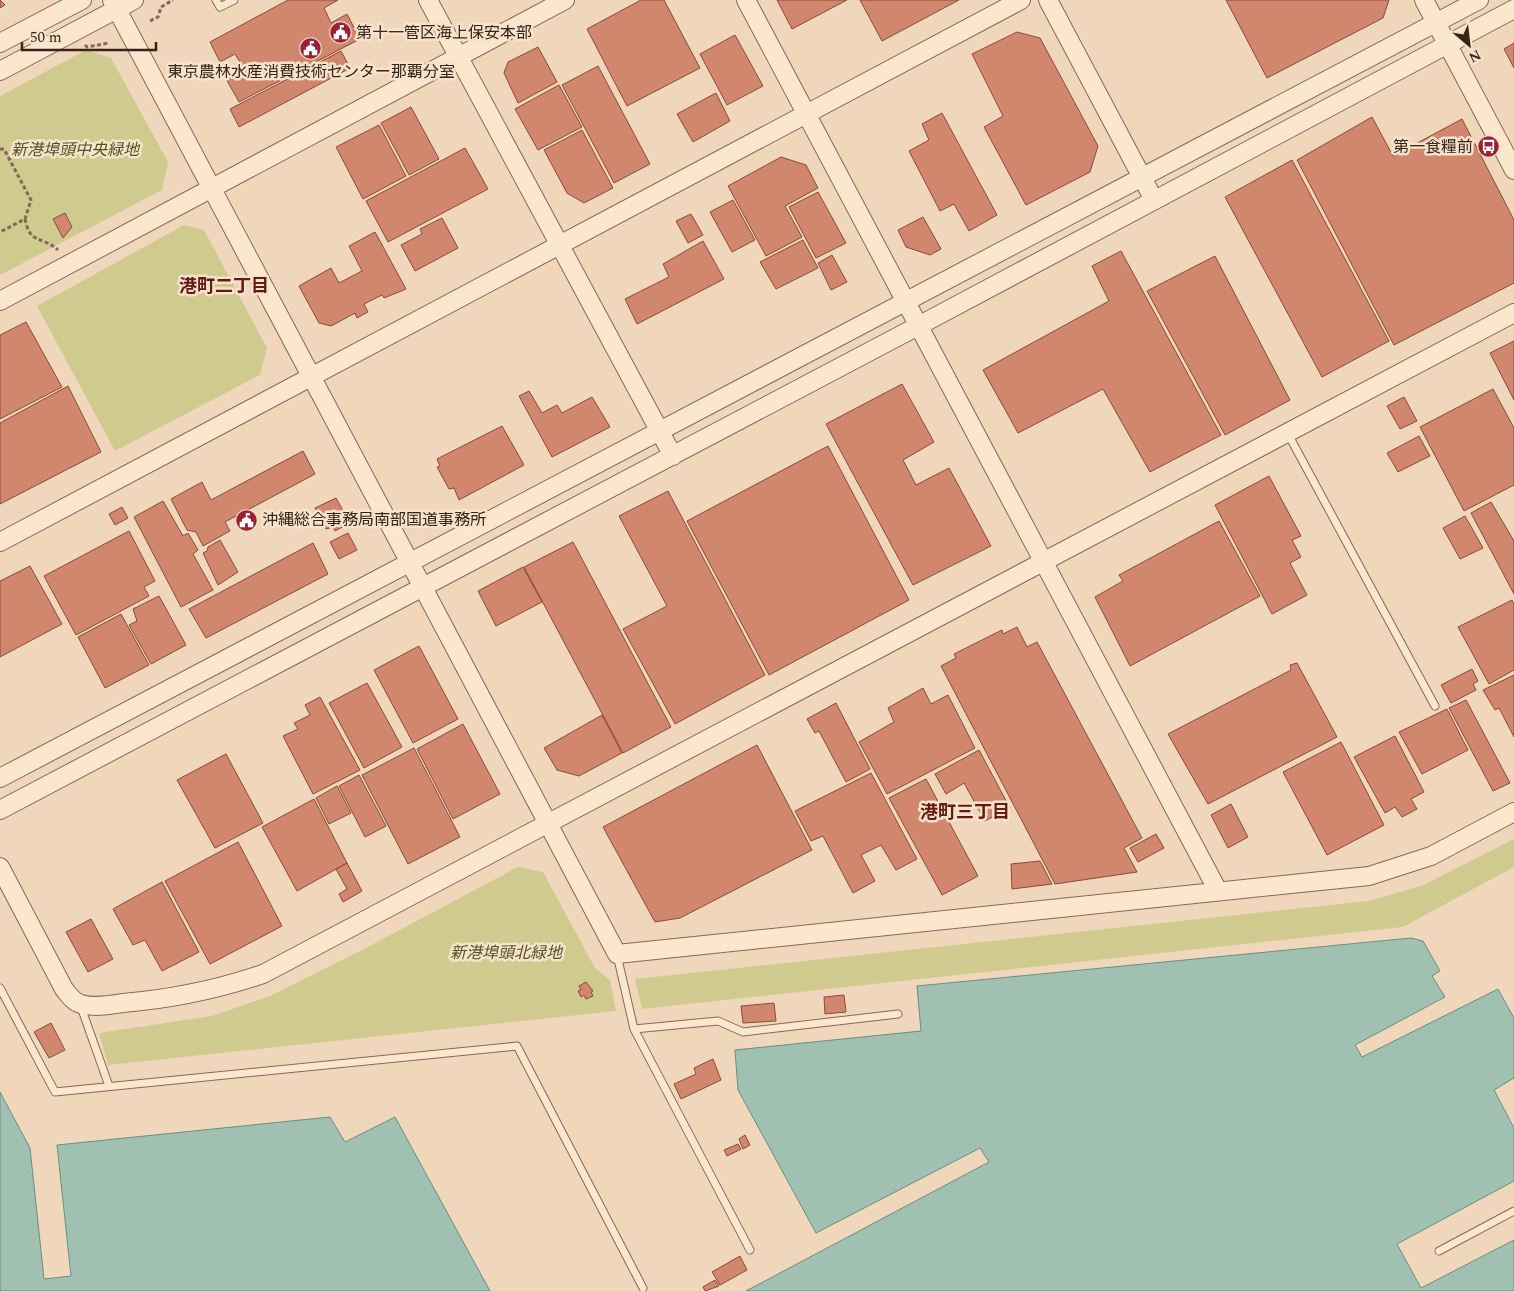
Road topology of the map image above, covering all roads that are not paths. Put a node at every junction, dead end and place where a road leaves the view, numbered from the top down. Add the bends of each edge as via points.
1 (82, 0) edge
2 (134, 0) edge
3 (216, 0) edge
4 (234, 0) edge
5 (428, 0) edge
6 (565, 0) edge
7 (746, 0) edge
8 (1021, 0) edge
9 (1048, 0) edge
10 (1424, 0) edge
11 (1479, 0) edge
12 (115, 4) edge
13 (1514, 9) edge
14 (1436, 23) junction
15 (0, 43) edge
16 (1447, 44) junction
17 (458, 56) junction
18 (0, 72) edge
19 (806, 114) junction
20 (1514, 170) edge
21 (1142, 177) junction
22 (214, 189) junction
23 (1154, 200) junction
24 (559, 245) junction
25 (0, 301) edge
26 (906, 302) junction
27 (1514, 313) edge
28 (918, 326) junction
29 (313, 376) junction
30 (659, 431) junction
31 (1288, 433) junction
32 (672, 456) junction
33 (0, 542) edge
34 (1044, 561) junction
35 (411, 562) junction
36 (424, 588) junction
37 (1435, 706) dead end
38 (0, 778) edge
39 (0, 810) edge
40 (1514, 812) edge
41 (548, 824) junction
42 (0, 867) edge
43 (1218, 891) junction
44 (617, 954) junction
45 (0, 988) edge
46 (80, 1004) junction
47 (898, 1014) dead end
48 (634, 1029) junction
49 (108, 1086) junction
50 (1514, 1211) edge
51 (750, 1250) dead end
52 (1439, 1251) dead end
53 (643, 1288) dead end

1 - 15 street
2 - 12 street
3 - 4 lane via 220,7
5 - 17 street
6 - 17 street
7 - 19 street
8 - 19 street
9 - 21 street
10 - 14 street
11 - 14 street
12 - 18 street
12 - 22 street
13 - 16 street
14 - 16 street
14 - 21 street
16 - 20 street
16 - 23 street
17 - 22 street
17 - 24 street
19 - 24 street
19 - 26 street
21 - 23 street
21 - 26 street
22 - 25 street
22 - 29 street
23 - 28 street
24 - 29 street
24 - 30 street
26 - 28 street
26 - 30 street
27 - 31 street
28 - 32 street
28 - 34 street
29 - 33 street
29 - 35 street
30 - 32 street
30 - 35 street
31 - 34 street
31 - 37 lane
32 - 36 street
34 - 41 street
34 - 43 street
35 - 36 street
35 - 38 street
36 - 39 street
36 - 41 street
40 - 43 street via 1430,856 1369,876
41 - 44 street
41 - 46 street via 263,974 215,990 167,1000 93,1006
42 - 46 street via 64,989
43 - 44 street
44 - 48 lane
45 - 49 lane via 55,1092
46 - 49 lane
47 - 48 lane via 743,1032 718,1021
48 - 51 lane
49 - 53 lane via 517,1046
50 - 52 lane

